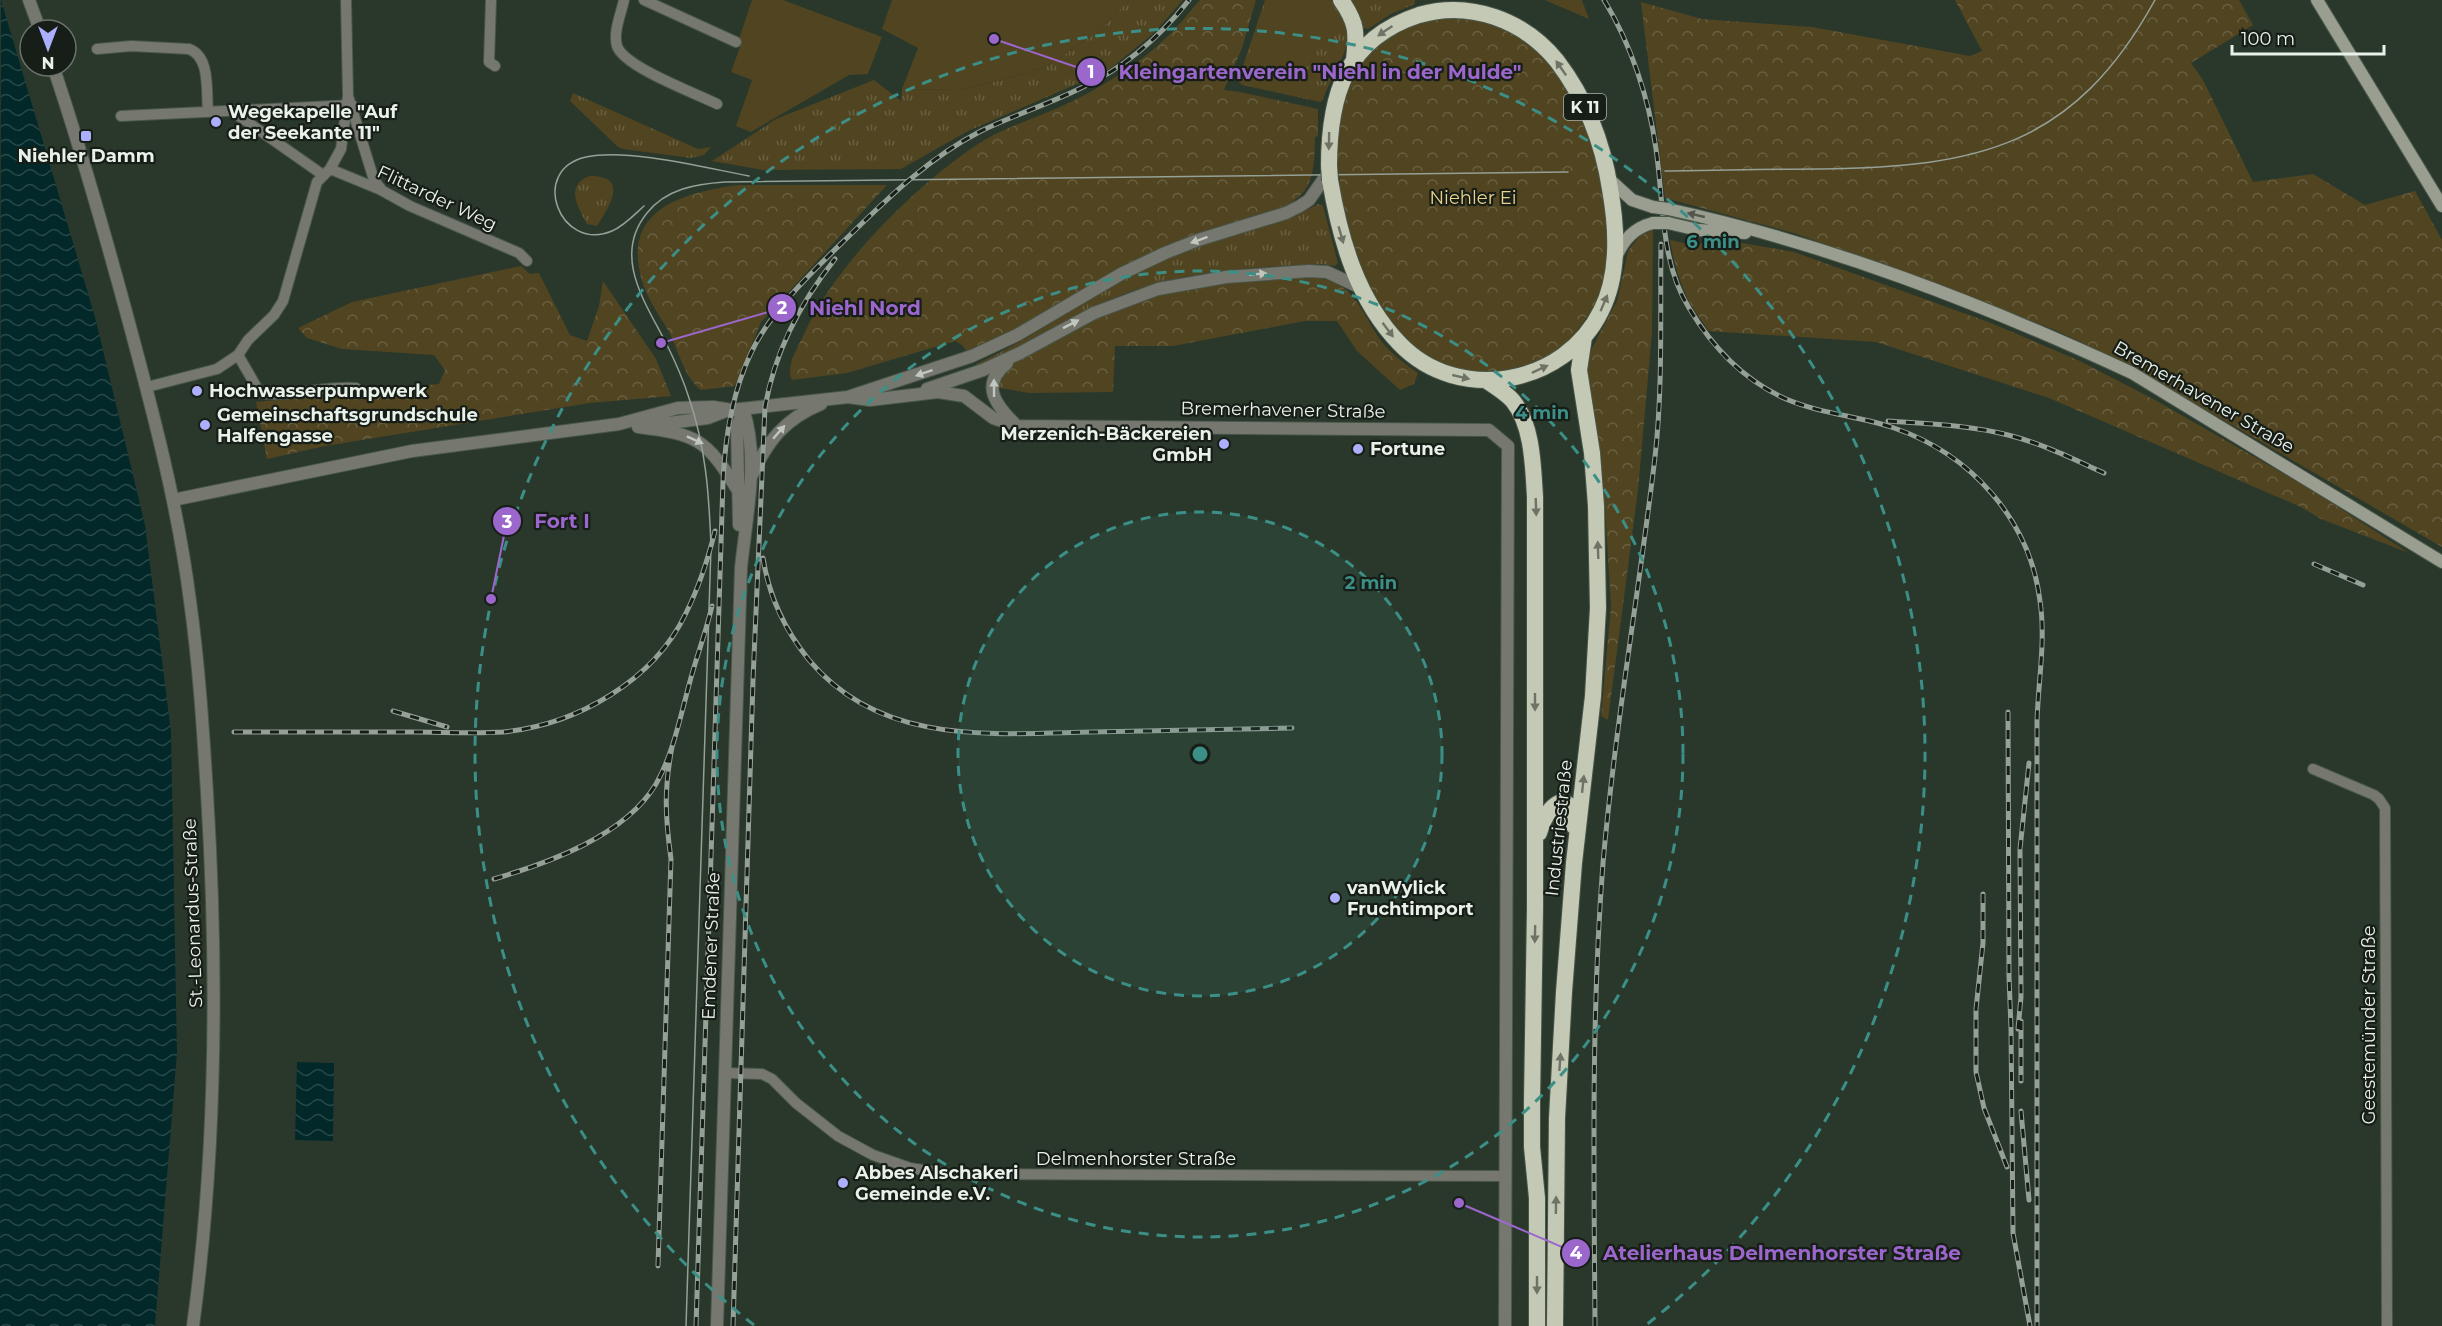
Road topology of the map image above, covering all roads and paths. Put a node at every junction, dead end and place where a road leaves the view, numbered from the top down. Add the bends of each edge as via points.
1 (29, 0) edge
2 (346, 0) edge
3 (491, 0) edge
4 (624, 0) edge
5 (644, 0) edge
6 (1341, 0) edge
7 (1428, 0) edge
8 (2317, 0) edge
9 (1466, 10) junction
10 (36, 18) edge
11 (736, 42) dead end
12 (97, 49) dead end
13 (1354, 60) junction
14 (495, 66) dead end
15 (57, 78) edge
16 (349, 102) junction
17 (717, 104) dead end
18 (238, 111) junction
19 (208, 112) junction
20 (121, 116) dead end
21 (327, 172) junction
22 (1328, 176) junction
23 (1609, 179) junction
24 (381, 189) junction
25 (2442, 206) edge
26 (1764, 233) junction
27 (527, 261) dead end
28 (1614, 261) junction
29 (1361, 288) junction
30 (1588, 331) junction
31 (1020, 353) junction
32 (238, 355) junction
33 (972, 356) junction
34 (958, 379) junction
35 (1487, 381) junction
36 (147, 387) junction
37 (356, 388) dead end
38 (913, 394) junction
39 (964, 396) junction
40 (842, 398) junction
41 (742, 409) junction
42 (726, 411) junction
43 (619, 424) junction
44 (1017, 426) junction
45 (638, 427) junction
46 (749, 482) junction
47 (737, 490) junction
48 (172, 500) junction
49 (2442, 562) edge
50 (741, 568) junction
51 (2313, 769) dead end
52 (1534, 855) junction
53 (1574, 863) junction
54 (725, 1073) junction
55 (1504, 1176) junction
56 (193, 1326) edge
57 (717, 1326) edge
58 (1505, 1326) edge
59 (1537, 1326) edge
60 (1555, 1326) edge
61 (2387, 1326) edge

1 - 10 street
2 - 16 street
3 - 14 street via 489,62
4 - 17 street via 616,31 621,54 641,69
5 - 11 street
6 - 13 highway via 1357,32
7 - 9 highway
8 - 25 main road
9 -> 13 highway, K 11 via 1406,20 1378,36
23 -> 9 highway, K 11 via 1597,134 1562,68 1534,36 1502,18
12 - 19 street via 131,46 195,51 203,60
13 -> 22 highway, K 11 via 1332,110
15 - 36 street
16 - 18 street
16 - 21 street via 341,148
16 - 24 street via 374,180
18 - 19 street
18 - 21 street, Flittarder Weg via 239,116
19 - 20 street
21 - 24 street, Flittarder Weg
21 - 32 street via 317,182 283,301
22 -> 29 highway, K 11 via 1344,247
22 -> 33 street via 1300,206 1165,253
26 -> 23 main road, Bremerhavener Straße / K 11, bridge via 1632,200
23 - 28 highway, K 11 via 1615,222
24 - 27 street, Flittarder Weg via 410,206 519,253
26 - 28 main road, Bremerhavener Straße / K 11, bridge via 1653,223 1634,230
26 - 49 main road, Bremerhavener Straße / K 11 via 1813,246 1992,312 2132,373
30 -> 28 highway, K 11 via 1608,294
31 -> 29 street via 1123,300 1191,282 1318,272 1341,277
29 -> 35 highway, K 11 via 1402,347 1430,366
35 -> 30 highway, K 11 via 1512,379 1545,367
53 -> 30 highway, Industriestraße via 1592,707 1598,608 1592,453 1579,370
31 - 34 street
44 -> 31 street via 1000,409 992,391 997,372
32 - 36 street via 217,369
32 - 37 street via 260,393
33 - 34 street
33 -> 40 street
34 - 38 street
34 - 39 street
35 -> 52 highway, Industriestraße via 1510,398 1519,411 1533,473
36 - 48 street
38 - 39 street
38 - 40 street via 870,400
39 - 44 street, Bremerhavener Straße via 993,418
40 - 41 street
46 -> 40 street, Emdener Straße via 761,456 782,427 806,412
41 - 42 street
41 - 46 street, Emdener Straße via 749,427
41 - 47 street, Emdener Straße via 737,428
42 - 43 street via 713,407 678,408
42 - 45 street via 696,420
43 - 45 street
43 - 48 street via 411,452
44 - 55 street, Bremerhavener Straße via 1489,430 1508,446
45 -> 47 street via 701,441
46 - 50 street, Emdener Straße
47 - 50 street, Emdener Straße
48 - 56 street, St.-Leonardus-Straße via 190,599 203,719 215,978 213,1085
50 - 54 street, Emdener Straße
51 - 61 street, Geestemünder Straße via 2374,795 2385,808
52 - 53 highway via 1546,812 1565,803 1574,817
52 -> 59 highway, Industriestraße via 1532,1101
60 -> 53 highway, Industriestraße via 1557,1118
54 - 55 street, Delmenhorster Straße via 762,1074 838,1136 873,1155 910,1168 950,1174
54 - 57 street, Emdener Straße
55 - 58 street

